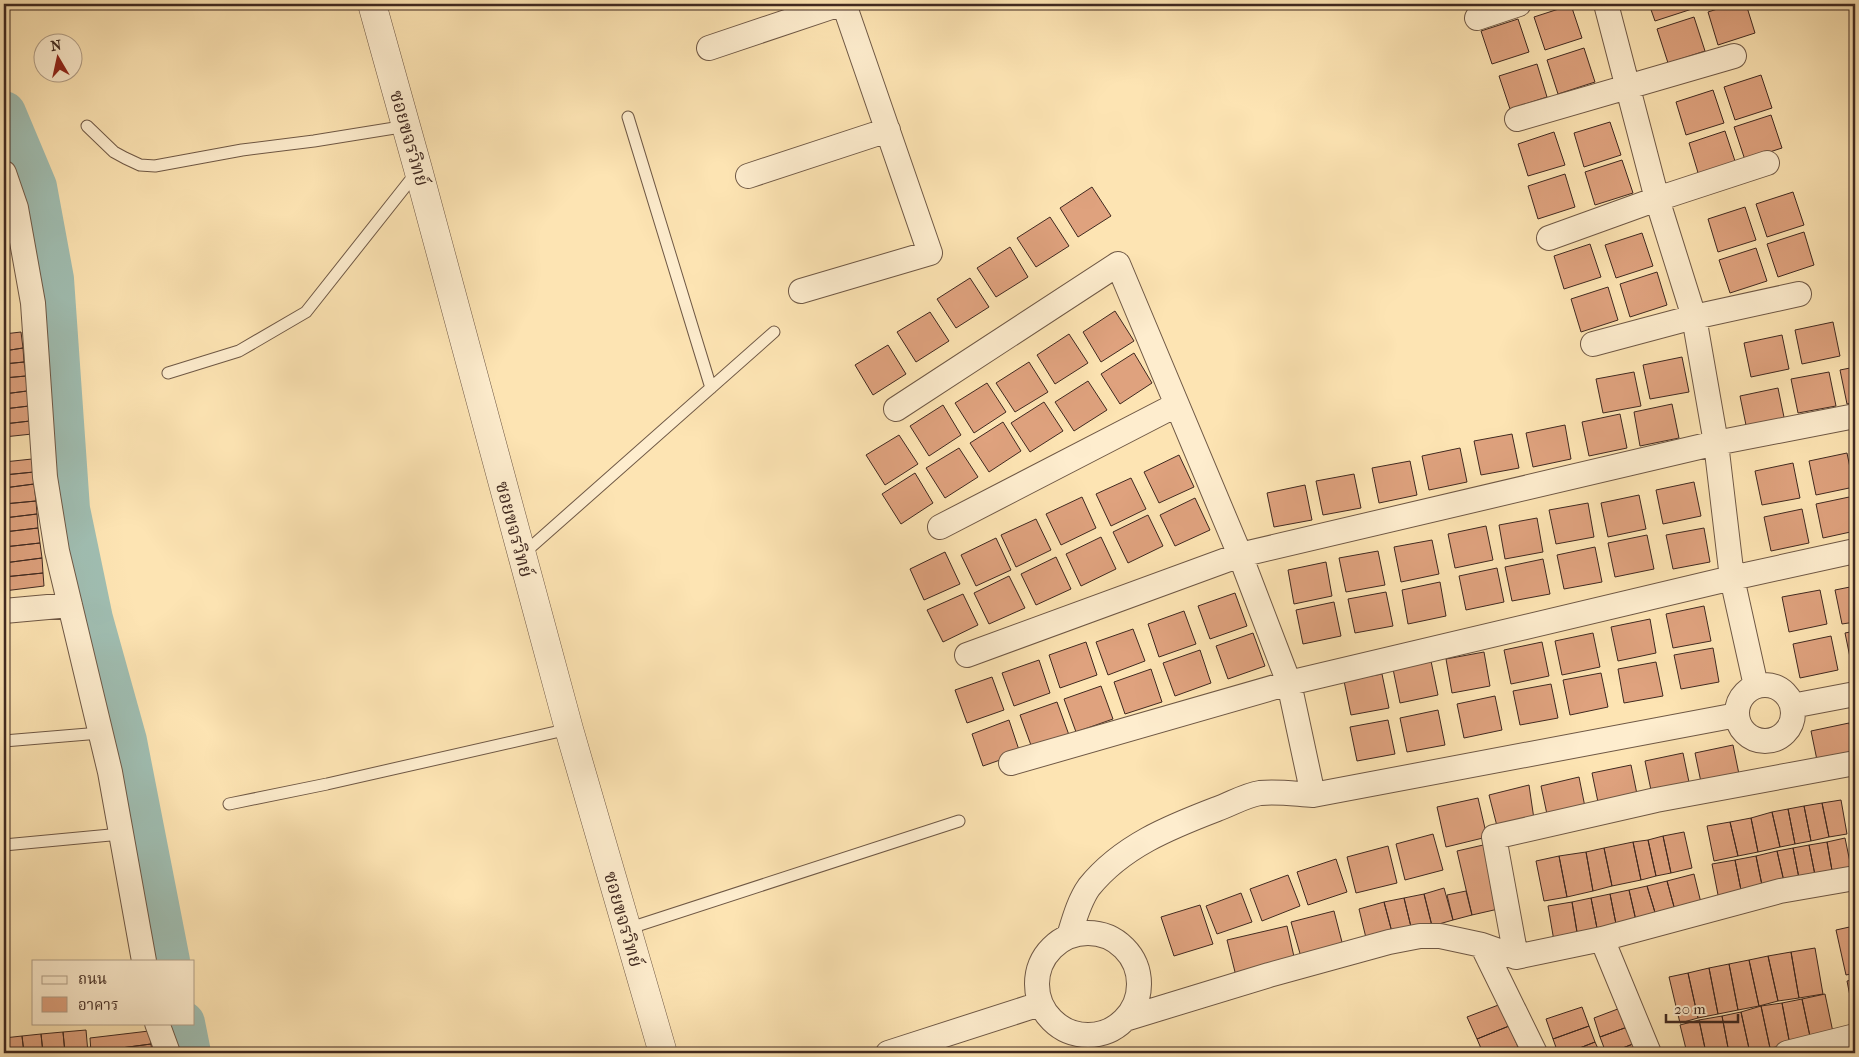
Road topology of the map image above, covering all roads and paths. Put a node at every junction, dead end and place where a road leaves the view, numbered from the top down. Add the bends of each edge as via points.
1 (372, 4) edge
2 (840, 4) edge
3 (844, 4) edge
4 (1519, 4) edge
5 (1606, 4) edge
6 (1476, 18) dead end
7 (709, 48) dead end
8 (1734, 56) dead end
9 (1627, 86) junction
10 (628, 116) dead end
11 (1517, 119) dead end
12 (87, 126) dead end
13 (406, 126) junction
14 (888, 130) junction
15 (1767, 163) dead end
16 (418, 169) junction
17 (4, 173) edge
18 (748, 176) dead end
19 (1657, 199) junction
20 (1549, 238) dead end
21 (801, 291) dead end
22 (1799, 294) dead end
23 (1694, 317) junction
24 (774, 332) dead end
25 (1593, 344) dead end
26 (168, 373) dead end
27 (711, 388) junction
28 (1176, 405) junction
29 (896, 409) dead end
30 (1855, 416) edge
31 (1716, 443) junction
32 (940, 527) dead end
33 (1855, 551) edge
34 (522, 555) junction
35 (1240, 555) junction
36 (1732, 578) junction
37 (70, 605) junction
38 (4, 611) edge
39 (967, 654) dead end
40 (1289, 682) junction
41 (1756, 686) junction
42 (1855, 694) edge
43 (1792, 706) junction
44 (1737, 715) junction
45 (569, 729) junction
46 (100, 733) junction
47 (4, 741) edge
48 (1011, 763) dead end
49 (1855, 763) edge
50 (1313, 795) junction
51 (229, 804) dead end
52 (959, 821) dead end
53 (121, 834) junction
54 (4, 845) edge
55 (1855, 878) edge
56 (627, 929) junction
57 (1069, 936) junction
58 (1602, 939) junction
59 (1482, 945) junction
60 (1516, 957) junction
61 (144, 960) edge
62 (1040, 1004) junction
63 (1126, 1018) junction
64 (158, 1024) edge
65 (1855, 1036) edge
66 (168, 1053) edge
67 (663, 1053) edge
68 (888, 1053) edge
69 (1535, 1053) edge
70 (1649, 1053) edge
71 (1788, 1053) edge

1 - 13 street, ซอยขจรวิทย์
2 - 7 street
3 - 14 street
4 - 6 street
5 - 9 street
8 - 9 street
9 - 11 street
9 - 19 street
10 - 27 lane
12 - 13 lane via 114,152 140,165 155,166
13 - 16 street, ซอยขจรวิทย์
14 - 18 street
14 - 21 street via 930,254
15 - 19 street
16 - 26 lane via 306,312 239,351
16 - 34 street, ซอยขจรวิทย์
17 - 37 street via 16,208 33,303 45,477
19 - 20 street
19 - 23 street
22 - 23 street
23 - 25 street
23 - 31 street
24 - 27 lane
27 - 34 lane
28 - 29 street via 1118,264
28 - 32 street
28 - 35 street
30 - 31 street
31 - 35 street
31 - 36 street
33 - 36 street
34 - 45 street, ซอยขจรวิทย์
35 - 39 street
35 - 40 street
36 - 40 street
36 - 41 street
37 - 38 street
37 - 46 street
40 - 48 street
40 - 50 street
41 - 43 street via 1775,686 1783,691
41 - 44 street via 1742,697
42 - 43 street
43 - 44 street via 1791,724 1786,732 1770,740 1752,738 1744,732
44 - 50 street
45 - 51 lane
45 - 56 street, ซอยขจรวิทย์
46 - 47 lane
46 - 53 street
49 - 60 street via 1656,800 1494,837
50 - 57 street via 1260,793 1154,836 1109,866 1088,889
52 - 56 lane
53 - 54 lane
53 - 61 street
55 - 58 street via 1780,892
56 - 67 street, ซอยขจรวิทย์
57 - 62 street via 1044,956 1038,972
57 - 63 street via 1102,934 1130,954 1138,970 1139,987 1136,1004
58 - 60 street
58 - 70 street
59 - 60 street
59 - 63 street via 1440,936 1389,942
59 - 69 street
62 - 63 street via 1061,1028 1078,1034 1104,1032
62 - 68 street
64 - 66 street
65 - 71 street

